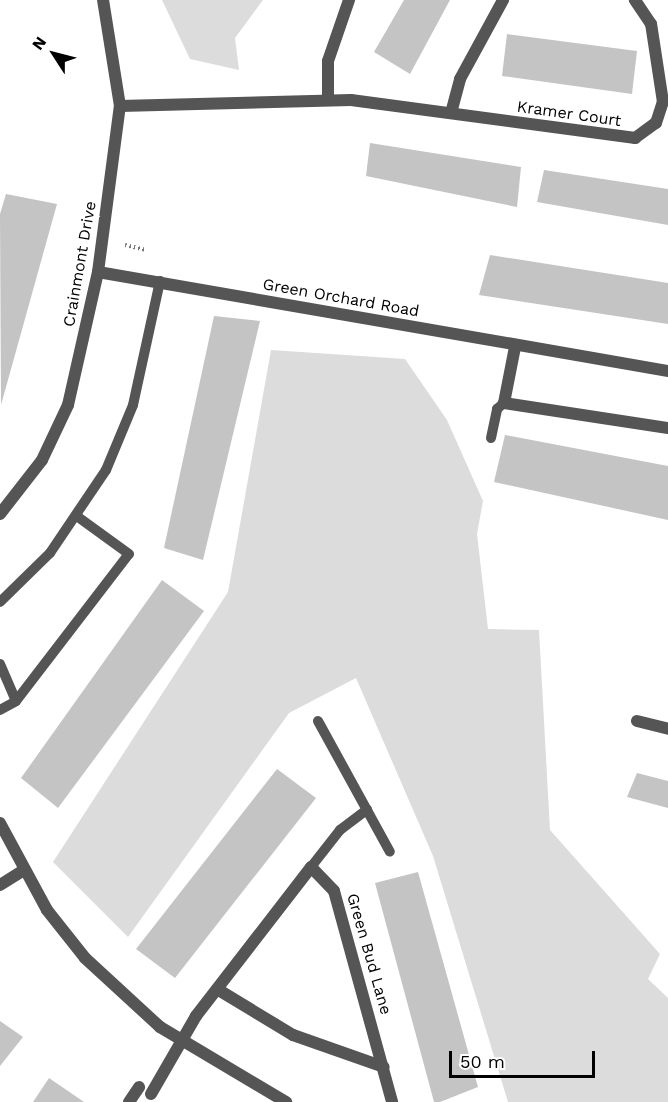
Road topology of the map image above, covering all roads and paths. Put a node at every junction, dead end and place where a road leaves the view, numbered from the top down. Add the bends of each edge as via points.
1 (103, 0) edge
2 (349, 0) edge
3 (503, 0) edge
4 (636, 0) edge
5 (328, 99) junction
6 (120, 106) junction
7 (451, 113) junction
8 (125, 245) dead end
9 (146, 250) dead end
10 (98, 272) junction
11 (160, 281) junction
12 (515, 347) junction
13 (668, 371) edge
14 (504, 403) junction
15 (668, 428) edge
16 (491, 438) dead end
17 (3, 507) edge
18 (78, 518) junction
19 (0, 602) edge
20 (0, 664) edge
21 (16, 701) junction
22 (0, 710) edge
23 (318, 721) dead end
24 (637, 721) dead end
25 (668, 729) edge
26 (367, 810) junction
27 (0, 823) edge
28 (390, 852) dead end
29 (311, 867) junction
30 (24, 870) junction
31 (0, 885) edge
32 (217, 989) junction
33 (180, 1041) junction
34 (384, 1067) junction
35 (139, 1087) dead end
36 (151, 1094) dead end
37 (129, 1102) edge
38 (286, 1102) edge
39 (392, 1102) edge

1 - 6 street, Crainmont Drive
2 - 5 street via 328,61
3 - 7 street via 460,79
4 - 7 street, Kramer Court via 651,24 663,102 647,132 625,140
5 - 6 street, Kramer Court
5 - 7 street, Kramer Court
6 - 10 street, Crainmont Drive
8 - 9 path
10 - 11 street, Green Orchard Road
10 - 17 street, Crainmont Drive via 68,405 42,460
11 - 12 street, Green Orchard Road
11 - 18 lane via 133,405 106,470
12 - 13 street, Green Orchard Road
12 - 14 street
14 - 15 street
14 - 16 lane via 497,409
18 - 19 lane
18 - 21 lane via 129,554
20 - 21 lane
21 - 22 lane
23 - 26 lane
24 - 25 street
26 - 28 lane
26 - 29 lane via 340,830
27 - 30 street
29 - 32 street
29 - 34 street, Green Bud Lane via 334,891
30 - 31 street
30 - 33 street via 85,958
32 - 33 street
32 - 34 street via 293,1035
33 - 36 street
33 - 38 street
34 - 39 street, Green Bud Lane
35 - 37 street

